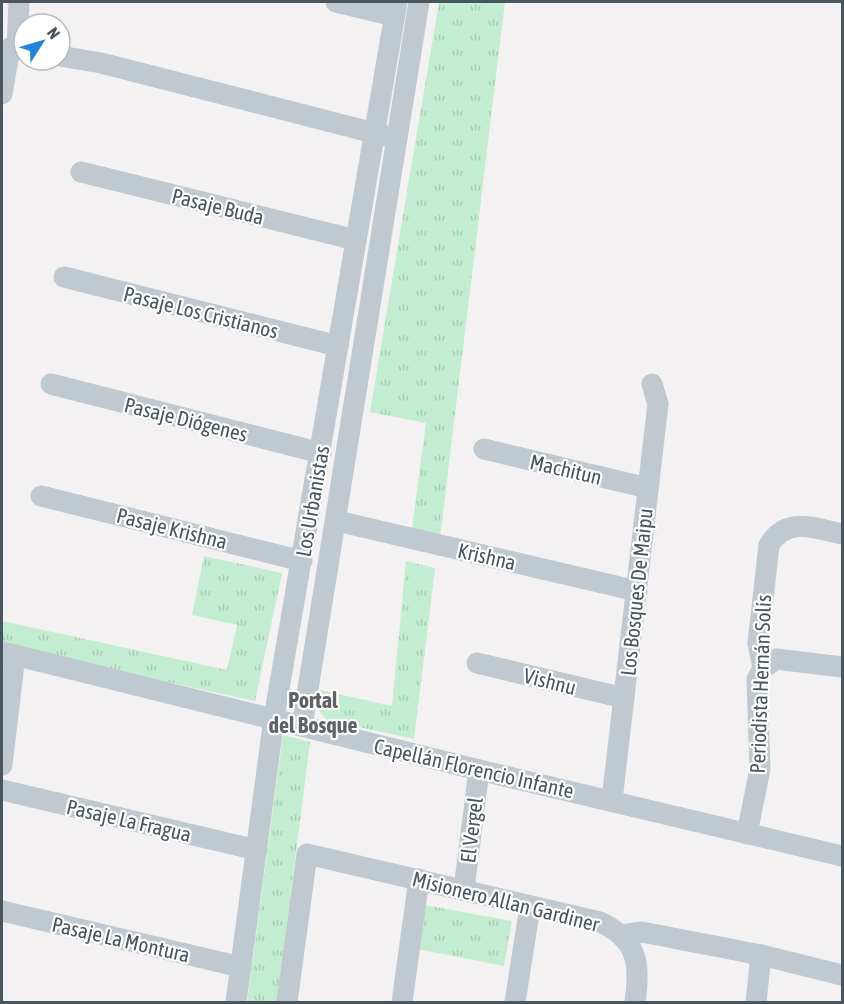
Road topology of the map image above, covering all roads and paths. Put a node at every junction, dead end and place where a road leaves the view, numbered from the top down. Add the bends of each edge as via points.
1 (336, 2) edge
2 (419, 2) edge
3 (396, 9) edge
4 (12, 52) edge
5 (72, 58) edge
6 (2, 94) edge
7 (374, 133) junction
8 (396, 138) junction
9 (81, 172) dead end
10 (356, 240) junction
11 (64, 277) dead end
12 (338, 346) junction
13 (51, 384) dead end
14 (652, 384) dead end
15 (484, 449) dead end
16 (321, 453) junction
17 (648, 488) junction
18 (41, 496) dead end
19 (337, 521) junction
20 (843, 534) edge
21 (302, 561) junction
22 (637, 591) junction
23 (8, 654) edge
24 (477, 663) dead end
25 (843, 667) edge
26 (763, 668) junction
27 (624, 698) junction
28 (274, 718) junction
29 (302, 726) junction
30 (2, 765) edge
31 (479, 770) junction
32 (2, 790) edge
33 (612, 800) junction
34 (747, 834) junction
35 (257, 850) junction
36 (843, 856) edge
37 (419, 879) junction
38 (464, 889) junction
39 (530, 907) junction
40 (2, 911) edge
41 (621, 935) junction
42 (761, 955) junction
43 (240, 967) junction
44 (843, 975) edge
45 (236, 1002) edge
46 (287, 1002) edge
47 (402, 1002) edge
48 (515, 1002) edge
49 (635, 1002) edge
50 (756, 1002) edge

1 - 3 street
2 - 8 street, Los Urbanistas
3 - 7 street, Los Urbanistas
4 - 6 street
5 - 7 street
7 - 8 street
7 - 10 street, Los Urbanistas
8 - 19 street, Los Urbanistas
9 - 10 street, Pasaje Buda
10 - 12 street, Los Urbanistas
11 - 12 street, Pasaje Los Cristianos
12 - 16 street, Los Urbanistas
13 - 16 street, Pasaje Diógenes
14 - 17 street, Los Bosques De Maipu via 658,404
15 - 17 street, Machitun
16 - 21 street, Los Urbanistas
17 - 22 street, Los Bosques De Maipu
18 - 21 street, Pasaje Krishna
19 - 22 street, Krishna
19 - 29 street, Los Urbanistas
20 - 26 street, Periodista Hernán Solís via 794,526 775,536 769,545 758,643
21 - 28 street, Los Urbanistas
22 - 27 street, Los Bosques De Maipu
23 - 28 street, Capellán Florencio Infante
23 - 30 street
24 - 27 street, Vishnu
25 - 26 street via 782,658
26 - 34 street, Periodista Hernán Solís via 756,686 760,769
27 - 33 street, Los Bosques De Maipu
28 - 29 street, Capellán Florencio Infante
28 - 35 street, Los Urbanistas
29 - 31 street, Capellán Florencio Infante
31 - 33 street, Capellán Florencio Infante
31 - 38 street, El Vergel
32 - 35 street, Pasaje La Fragua
33 - 34 street, Capellán Florencio Infante
34 - 36 street, Capellán Florencio Infante
35 - 43 street, Los Urbanistas
37 - 38 street, Misionero Allan Gardiner
37 - 46 street, Misionero Allan Gardiner via 307,854
37 - 47 street
38 - 39 street, Misionero Allan Gardiner
39 - 41 street, Misionero Allan Gardiner via 600,922
39 - 48 street
40 - 43 street, Pasaje La Montura
41 - 42 street, Misionero Allan Gardiner via 642,932
41 - 49 street via 637,961
42 - 44 street, Misionero Allan Gardiner
42 - 50 street
43 - 45 street, Los Urbanistas

